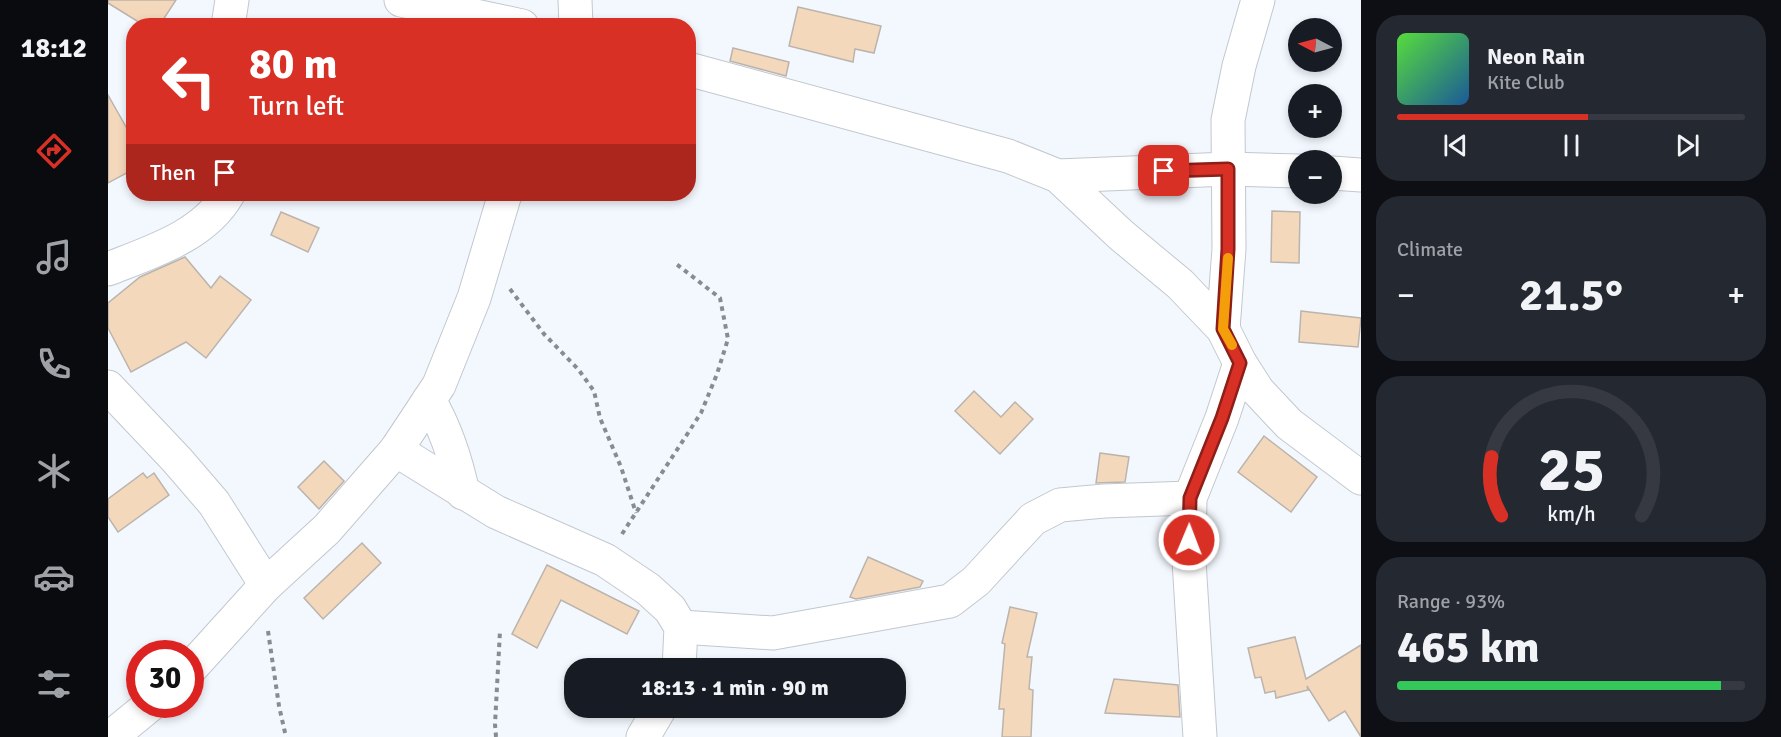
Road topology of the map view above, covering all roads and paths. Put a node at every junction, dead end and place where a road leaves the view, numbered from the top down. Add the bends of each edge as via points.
1 (232, 0) edge
2 (401, 0) edge
3 (575, 0) edge
4 (1258, 0) edge
5 (229, 18) edge
6 (485, 18) edge
7 (576, 18) edge
8 (696, 71) edge
9 (1228, 169) junction
10 (1288, 171) edge
11 (1342, 174) edge
12 (1361, 175) edge
13 (1058, 176) junction
14 (222, 201) edge
15 (503, 201) edge
16 (488, 253) junction
17 (675, 263) dead end
18 (108, 269) edge
19 (1223, 329) junction
20 (1240, 363) junction
21 (108, 387) edge
22 (429, 400) junction
23 (396, 450) junction
24 (1361, 478) edge
25 (464, 493) junction
26 (1190, 498) junction
27 (636, 513) junction
28 (605, 560) junction
29 (263, 588) junction
30 (681, 627) junction
31 (500, 632) dead end
32 (204, 656) edge
33 (680, 658) edge
34 (134, 718) edge
35 (654, 718) edge
36 (111, 737) edge
37 (286, 737) edge
38 (496, 737) edge
39 (643, 737) edge
40 (1200, 737) edge

1 - 5 street
2 - 6 street
3 - 7 street
4 - 9 street via 1228,120
8 - 13 street via 1008,156
9 - 10 street
9 - 13 street
9 - 19 street
11 - 12 street
13 - 19 street via 1180,284
14 - 18 street via 204,221 171,244
15 - 16 street
16 - 22 street via 439,386
16 - 27 path via 519,303 594,391 600,418
17 - 27 path via 720,298 728,339 701,413
19 - 20 street
20 - 24 street via 1258,391 1289,424
20 - 26 street
21 - 29 street via 214,503
22 - 23 street
22 - 25 street via 441,422
23 - 25 street
23 - 29 street via 327,529
25 - 28 street via 496,512
26 - 30 street via 1060,505 1033,519 976,581 950,601 773,633
26 - 40 street via 1189,561
27 - 28 path
28 - 30 street via 648,589 670,609
29 - 32 street
29 - 37 path
30 - 33 street
31 - 38 path
34 - 36 street
35 - 39 street

